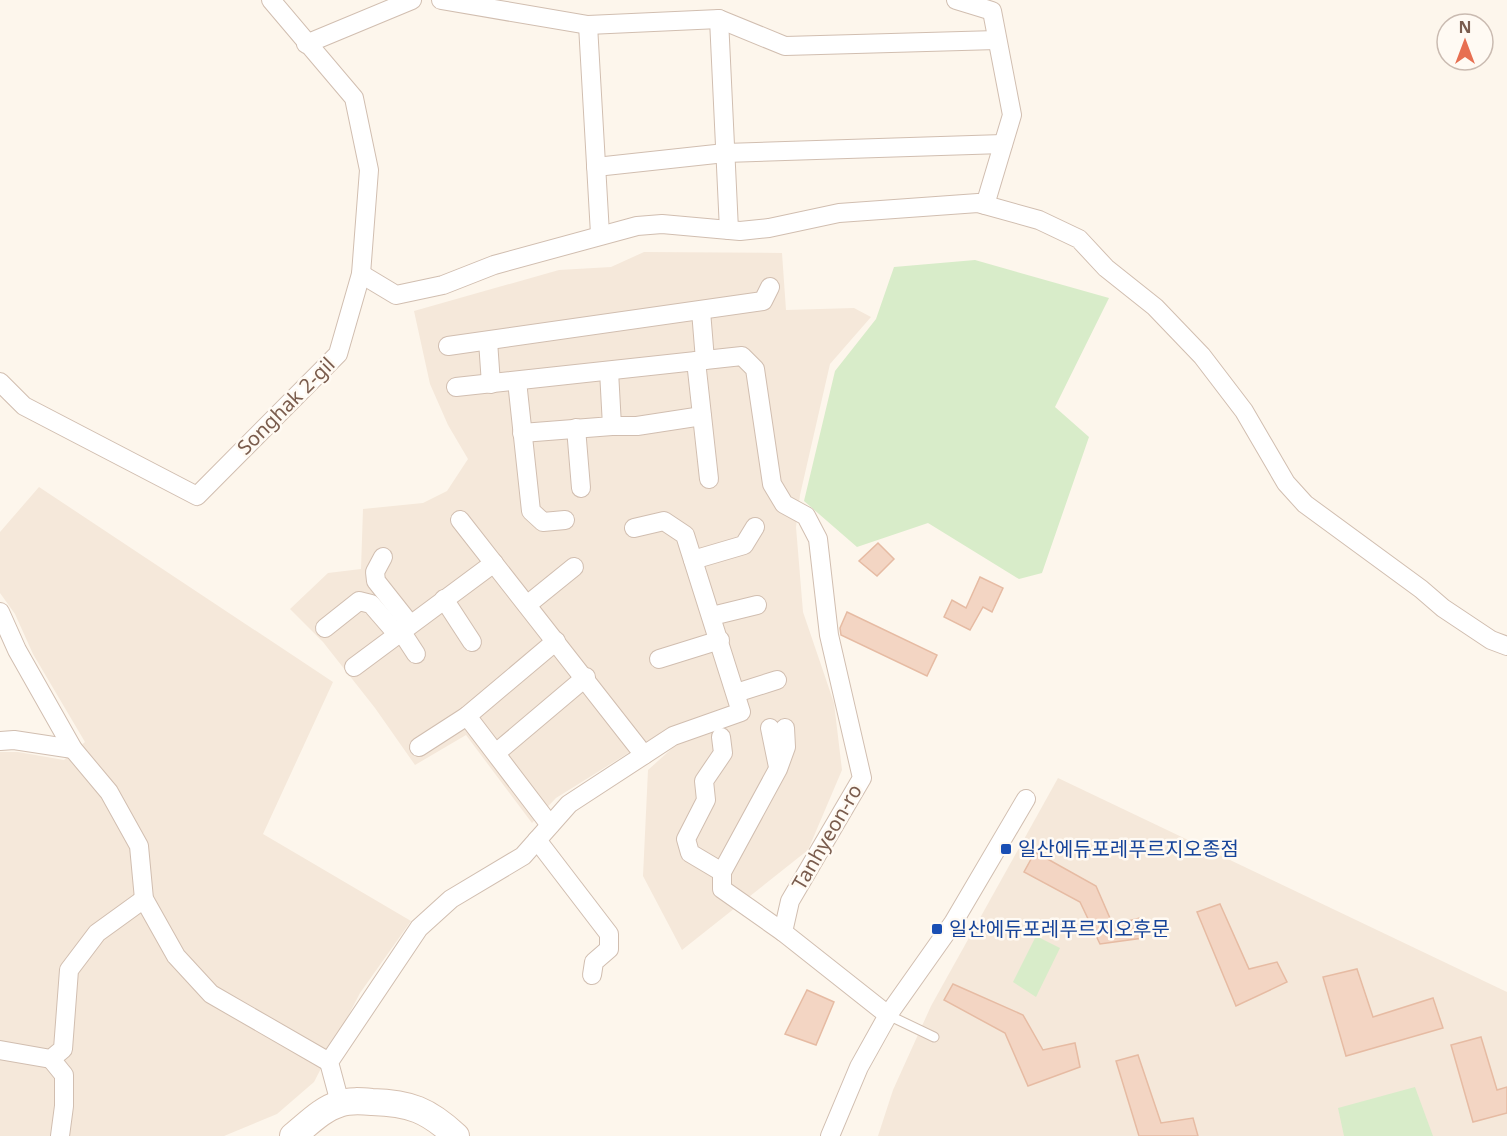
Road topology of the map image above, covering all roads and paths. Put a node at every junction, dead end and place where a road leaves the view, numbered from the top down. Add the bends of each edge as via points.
1 (271, 0) edge
2 (412, 0) edge
3 (441, 0) edge
4 (956, 0) edge
5 (719, 20) junction
6 (588, 25) junction
7 (997, 40) junction
8 (306, 44) junction
9 (1003, 144) junction
10 (725, 153) junction
11 (596, 167) junction
12 (985, 205) junction
13 (729, 230) junction
14 (600, 234) junction
15 (361, 274) junction
16 (770, 287) dead end
17 (701, 311) junction
18 (488, 341) junction
19 (448, 346) dead end
20 (701, 361) junction
21 (609, 371) junction
22 (517, 381) junction
23 (0, 382) edge
24 (491, 384) junction
25 (456, 387) dead end
26 (702, 416) junction
27 (608, 426) junction
28 (576, 428) junction
29 (522, 433) junction
30 (710, 479) dead end
31 (581, 488) dead end
32 (460, 520) dead end
33 (565, 520) dead end
34 (756, 527) dead end
35 (634, 528) dead end
36 (383, 557) dead end
37 (693, 560) junction
38 (494, 563) junction
39 (574, 567) dead end
40 (444, 599) junction
41 (527, 605) junction
42 (758, 605) dead end
43 (0, 612) edge
44 (712, 616) junction
45 (325, 628) dead end
46 (403, 630) junction
47 (720, 640) junction
48 (556, 641) junction
49 (472, 642) dead end
50 (1507, 646) edge
51 (416, 654) dead end
52 (659, 659) dead end
53 (354, 667) dead end
54 (586, 677) junction
55 (777, 680) dead end
56 (736, 693) junction
57 (467, 716) junction
58 (778, 728) dead end
59 (721, 737) dead end
60 (0, 741) edge
61 (419, 747) dead end
62 (73, 749) junction
63 (496, 753) junction
64 (644, 755) junction
65 (1026, 799) dead end
66 (550, 825) junction
67 (537, 840) junction
68 (722, 872) junction
69 (144, 899) junction
70 (783, 933) junction
71 (592, 975) dead end
72 (888, 1015) junction
73 (934, 1037) dead end
74 (0, 1050) edge
75 (51, 1059) junction
76 (329, 1062) junction
77 (340, 1103) junction
78 (60, 1136) edge
79 (293, 1136) edge
80 (456, 1136) edge
81 (830, 1136) edge

1 - 8 street, Songhak 2-gil
2 - 8 street
3 - 6 street
4 - 7 street via 992,11
5 - 6 street
5 - 7 street via 785,46
5 - 10 street
6 - 11 street
7 - 9 street via 1012,115
8 - 15 street, Songhak 2-gil via 354,98 369,170
9 - 10 street
9 - 12 street
10 - 11 street
10 - 13 street
11 - 14 street
12 - 13 street via 839,213 769,228
12 - 50 street via 1039,220 1079,239 1106,268 1155,307 1202,356 1244,411 1286,483 1305,504 1443,608 1491,640
13 - 14 street via 662,224
14 - 15 street via 494,265 443,285 396,295
15 - 23 street, Songhak 2-gil via 338,354 197,496 24,406
16 - 17 street via 763,301
17 - 18 street
17 - 20 street
18 - 19 street
18 - 24 street
20 - 21 street
20 - 26 street
20 - 70 street, Tanhyeon-ro via 742,356 755,369 772,484 784,504 806,516 818,539 830,635 862,778 790,901
21 - 22 street
21 - 27 street via 612,426
22 - 24 street
22 - 29 street
24 - 25 street
26 - 27 street via 637,426
26 - 30 street
27 - 28 street
28 - 29 street
28 - 31 street
29 - 33 street via 531,511 543,522
32 - 38 street
34 - 37 street via 744,545
35 - 37 street via 664,521 685,535
36 - 46 street via 375,572 376,581
37 - 44 street
38 - 40 street
38 - 41 street
39 - 41 street
40 - 46 street
40 - 49 street
41 - 48 street
42 - 44 street
43 - 62 street
44 - 47 street
45 - 46 street via 359,601 371,604
46 - 51 street
46 - 53 street
47 - 52 street
47 - 56 street
48 - 54 street
48 - 57 street
54 - 63 street
54 - 64 street
55 - 56 street
56 - 64 street via 741,712 673,736
57 - 61 street
57 - 63 street
58 - 68 street via 786,747 778,769
59 - 68 street via 723,753 704,781 706,800 686,839 690,853
60 - 62 street
62 - 69 street via 109,792 139,846
63 - 66 street
64 - 66 street via 569,804
65 - 72 street via 953,923
66 - 67 street
67 - 71 street via 609,934 609,949 594,962
67 - 76 street via 523,856 451,899 419,928
68 - 70 street via 722,889
69 - 75 street via 98,933 69,970 63,1049
69 - 76 street via 176,956 212,994
70 - 72 street
72 - 73 lane
72 - 81 street via 859,1068
74 - 75 street
75 - 78 street via 64,1074
76 - 77 street
77 - 79 main road
77 - 80 main road via 407,1104 429,1114

